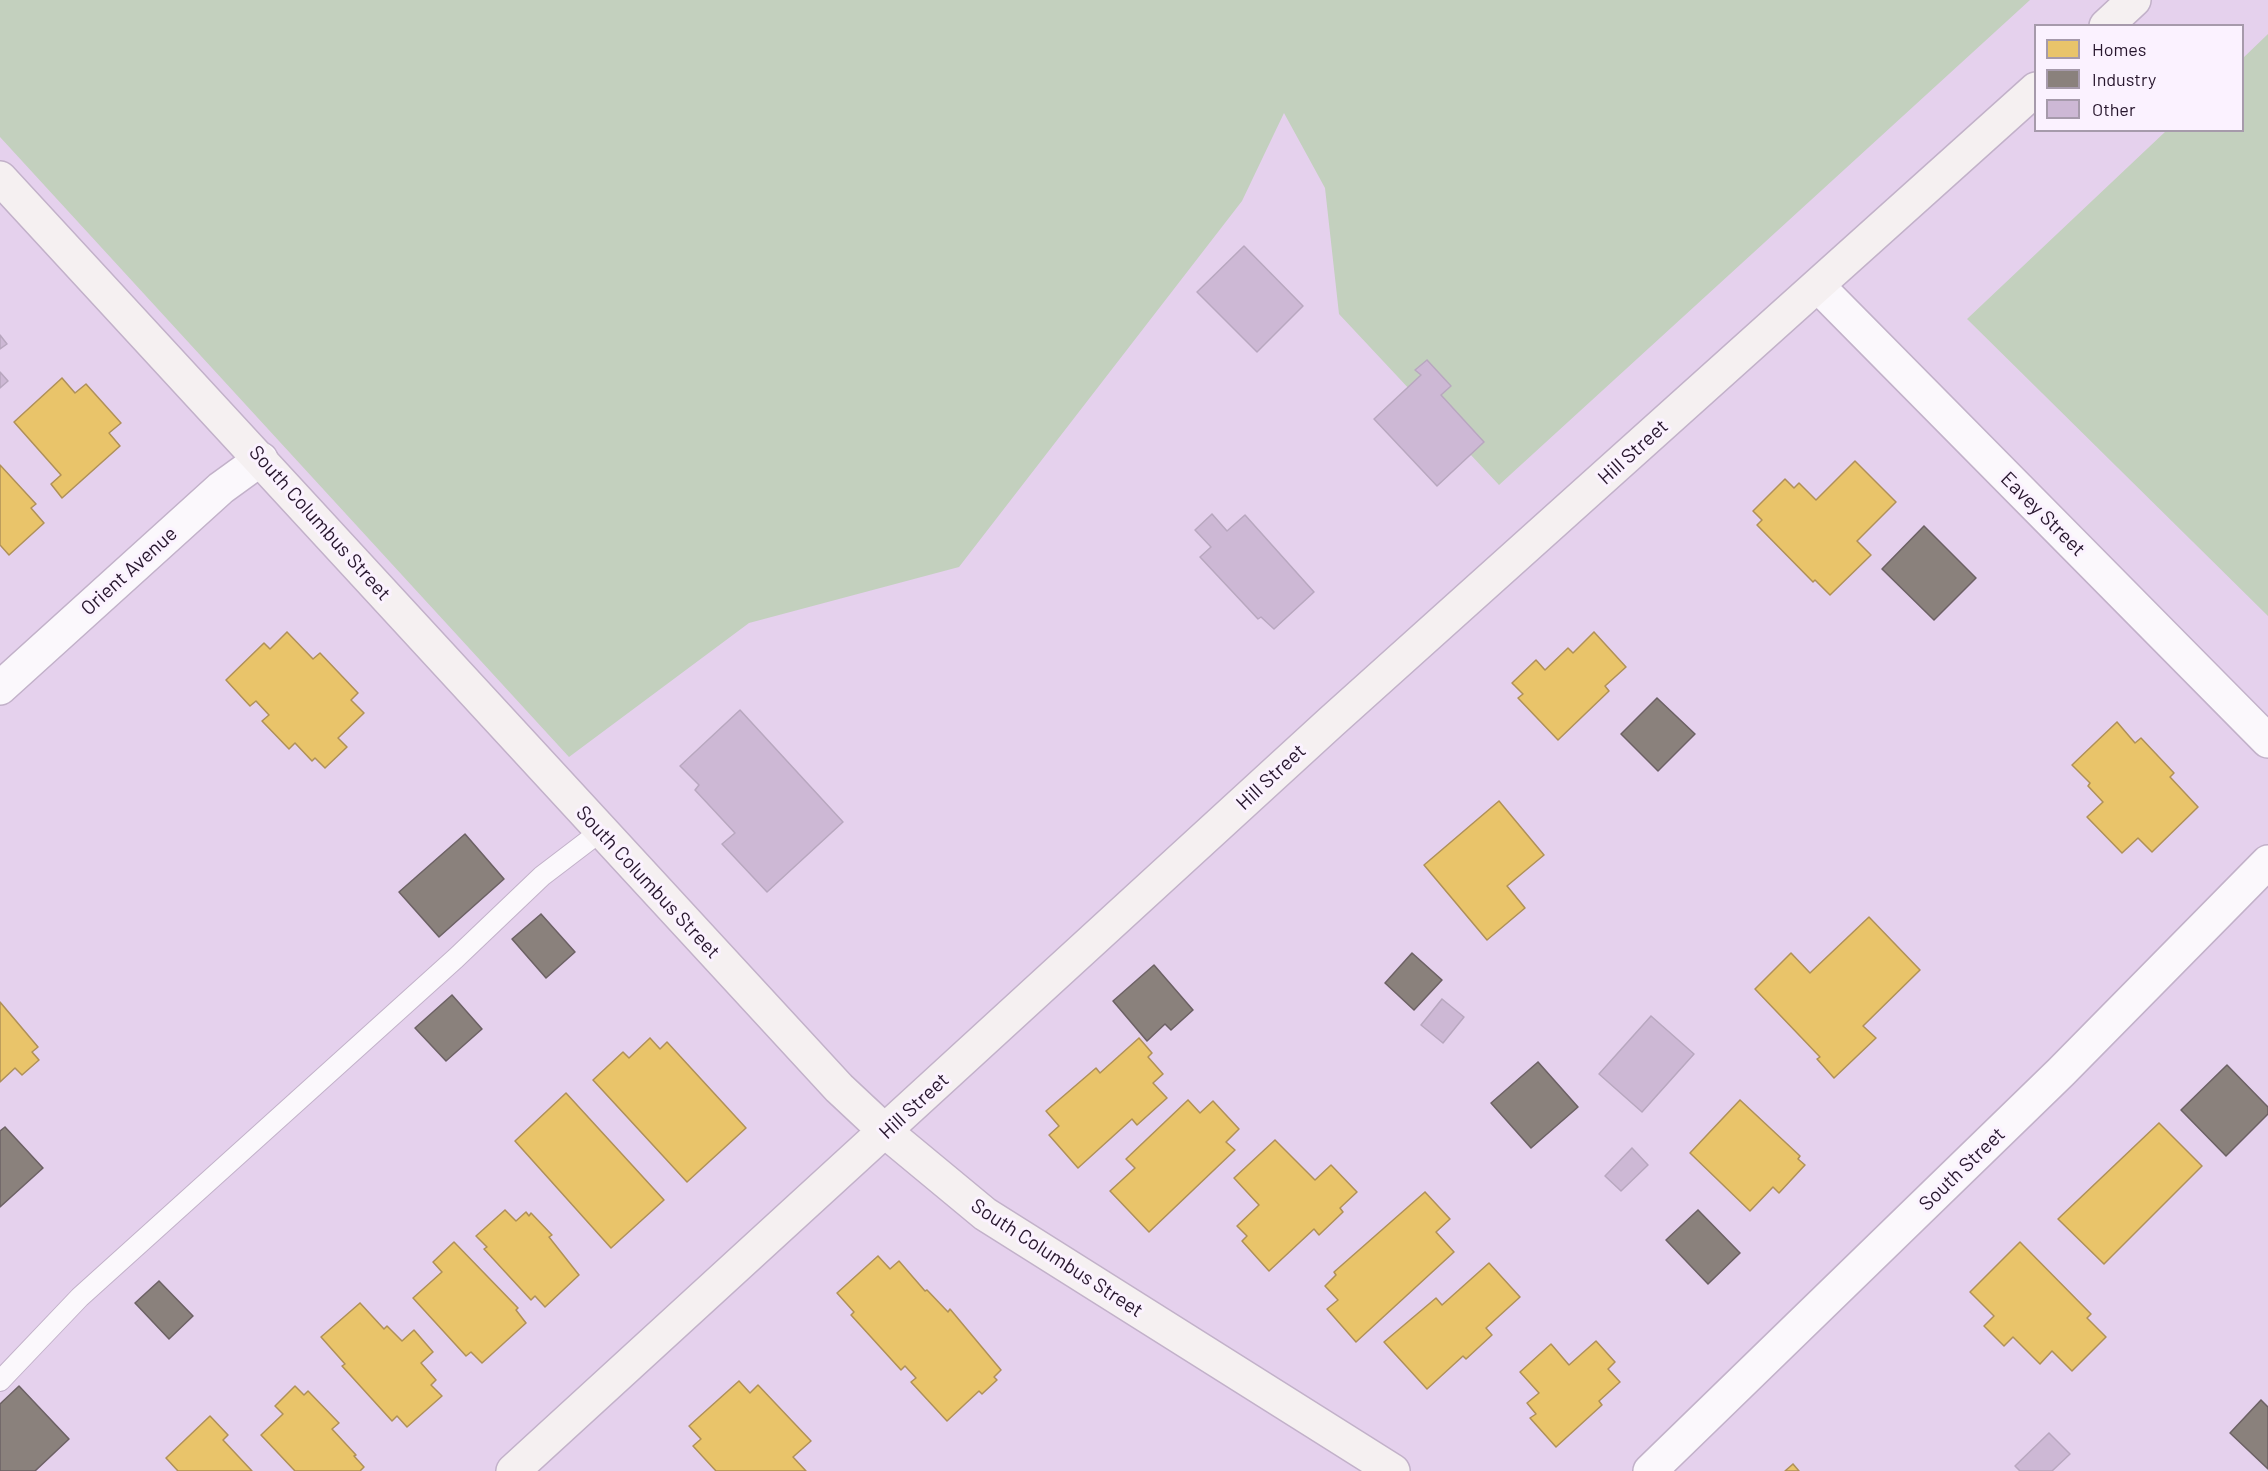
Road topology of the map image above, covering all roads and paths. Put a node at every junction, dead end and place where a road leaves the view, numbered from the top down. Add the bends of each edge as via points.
1 (2134, 0) edge
2 (2108, 24) edge
3 (2034, 91) edge
4 (0, 178) edge
5 (1818, 286) junction
6 (261, 459) junction
7 (0, 688) edge
8 (2268, 741) edge
9 (601, 831) junction
10 (2268, 862) edge
11 (886, 1132) junction
12 (0, 1381) edge
13 (513, 1471) edge
14 (1393, 1471) edge
15 (1650, 1471) edge

1 - 2 street
3 - 5 street, Hill Street
4 - 6 street, South Columbus Street
5 - 8 street, Eavey Street
5 - 11 street, Hill Street via 1331,722
6 - 7 street, Orient Avenue via 220,488
6 - 9 street, South Columbus Street
9 - 11 street, South Columbus Street via 838,1088
9 - 12 lane via 542,876 80,1297
10 - 15 street, South Street via 2061,1072
11 - 13 street, Hill Street
11 - 14 street, South Columbus Street via 985,1214

